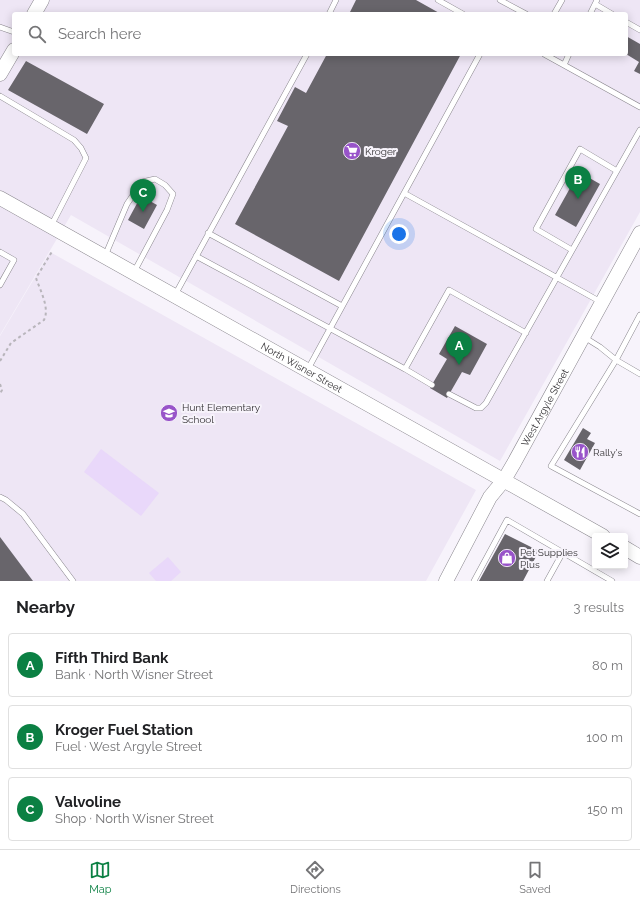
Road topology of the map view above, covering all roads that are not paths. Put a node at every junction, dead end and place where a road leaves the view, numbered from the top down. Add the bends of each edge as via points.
1 (42, 0) edge
2 (336, 0) edge
3 (438, 0) edge
4 (500, 0) edge
5 (562, 0) edge
6 (596, 2) edge
7 (35, 12) edge
8 (330, 12) edge
9 (459, 12) edge
10 (522, 12) edge
11 (555, 12) edge
12 (591, 12) edge
13 (609, 12) edge
14 (628, 23) edge
15 (0, 27) edge
16 (640, 30) edge
17 (12, 31) edge
18 (12, 53) edge
19 (306, 56) edge
20 (479, 56) edge
21 (548, 56) edge
22 (568, 56) edge
23 (564, 64) junction
24 (0, 74) edge
25 (0, 96) edge
26 (640, 107) edge
27 (640, 130) edge
28 (617, 171) junction
29 (404, 193) junction
30 (0, 198) edge
31 (50, 226) junction
32 (640, 233) edge
33 (208, 234) junction
34 (572, 250) junction
35 (0, 252) edge
36 (196, 256) junction
37 (104, 257) junction
38 (133, 273) junction
39 (556, 278) junction
40 (0, 286) edge
41 (174, 296) junction
42 (602, 303) junction
43 (342, 306) junction
44 (640, 315) edge
45 (329, 329) junction
46 (526, 333) junction
47 (583, 337) junction
48 (616, 360) junction
49 (307, 370) junction
50 (405, 370) junction
51 (640, 374) edge
52 (432, 385) dead end
53 (449, 394) dead end
54 (504, 480) junction
55 (0, 497) edge
56 (640, 514) edge
57 (598, 533) edge
58 (628, 550) edge
59 (563, 552) junction
60 (640, 557) edge
61 (72, 581) edge
62 (446, 581) edge
63 (474, 581) edge
64 (547, 581) edge
65 (612, 581) edge

1 - 7 street
2 - 8 lane
3 - 9 lane
4 - 10 lane
5 - 11 lane
6 - 12 lane
6 - 13 lane
14 - 16 lane
15 - 17 lane
18 - 24 street
19 - 33 lane
20 - 29 lane
21 - 23 lane
22 - 23 lane
23 - 26 lane
25 - 31 lane via 74,140 86,158
27 - 28 lane
28 - 34 lane
28 - 34 lane via 580,149 536,229
29 - 39 lane
29 - 43 lane
30 - 31 street, North Wisner Street
31 - 37 street, North Wisner Street
32 - 42 street, West Argyle Street
33 - 36 lane
33 - 43 lane
34 - 39 lane
35 - 40 lane via 14,260
36 - 41 lane
36 - 45 lane
37 - 38 street, North Wisner Street
37 - 38 lane via 127,204 142,182 155,179 173,194
38 - 41 street, North Wisner Street
39 - 42 lane
39 - 46 lane
41 - 49 street, North Wisner Street
42 - 47 street, West Argyle Street
43 - 45 lane
44 - 48 lane
45 - 49 lane
45 - 50 lane
46 - 50 lane via 449,290
46 - 53 lane via 481,408 476,408
47 - 48 lane
47 - 54 street, West Argyle Street
48 - 51 lane
48 - 56 lane via 551,466
49 - 54 street, North Wisner Street
50 - 52 lane
54 - 57 street, North Wisner Street
54 - 62 street, West Argyle Street via 490,497
55 - 61 lane via 23,514
58 - 60 street
59 - 63 lane via 507,520
59 - 64 lane
59 - 65 lane

